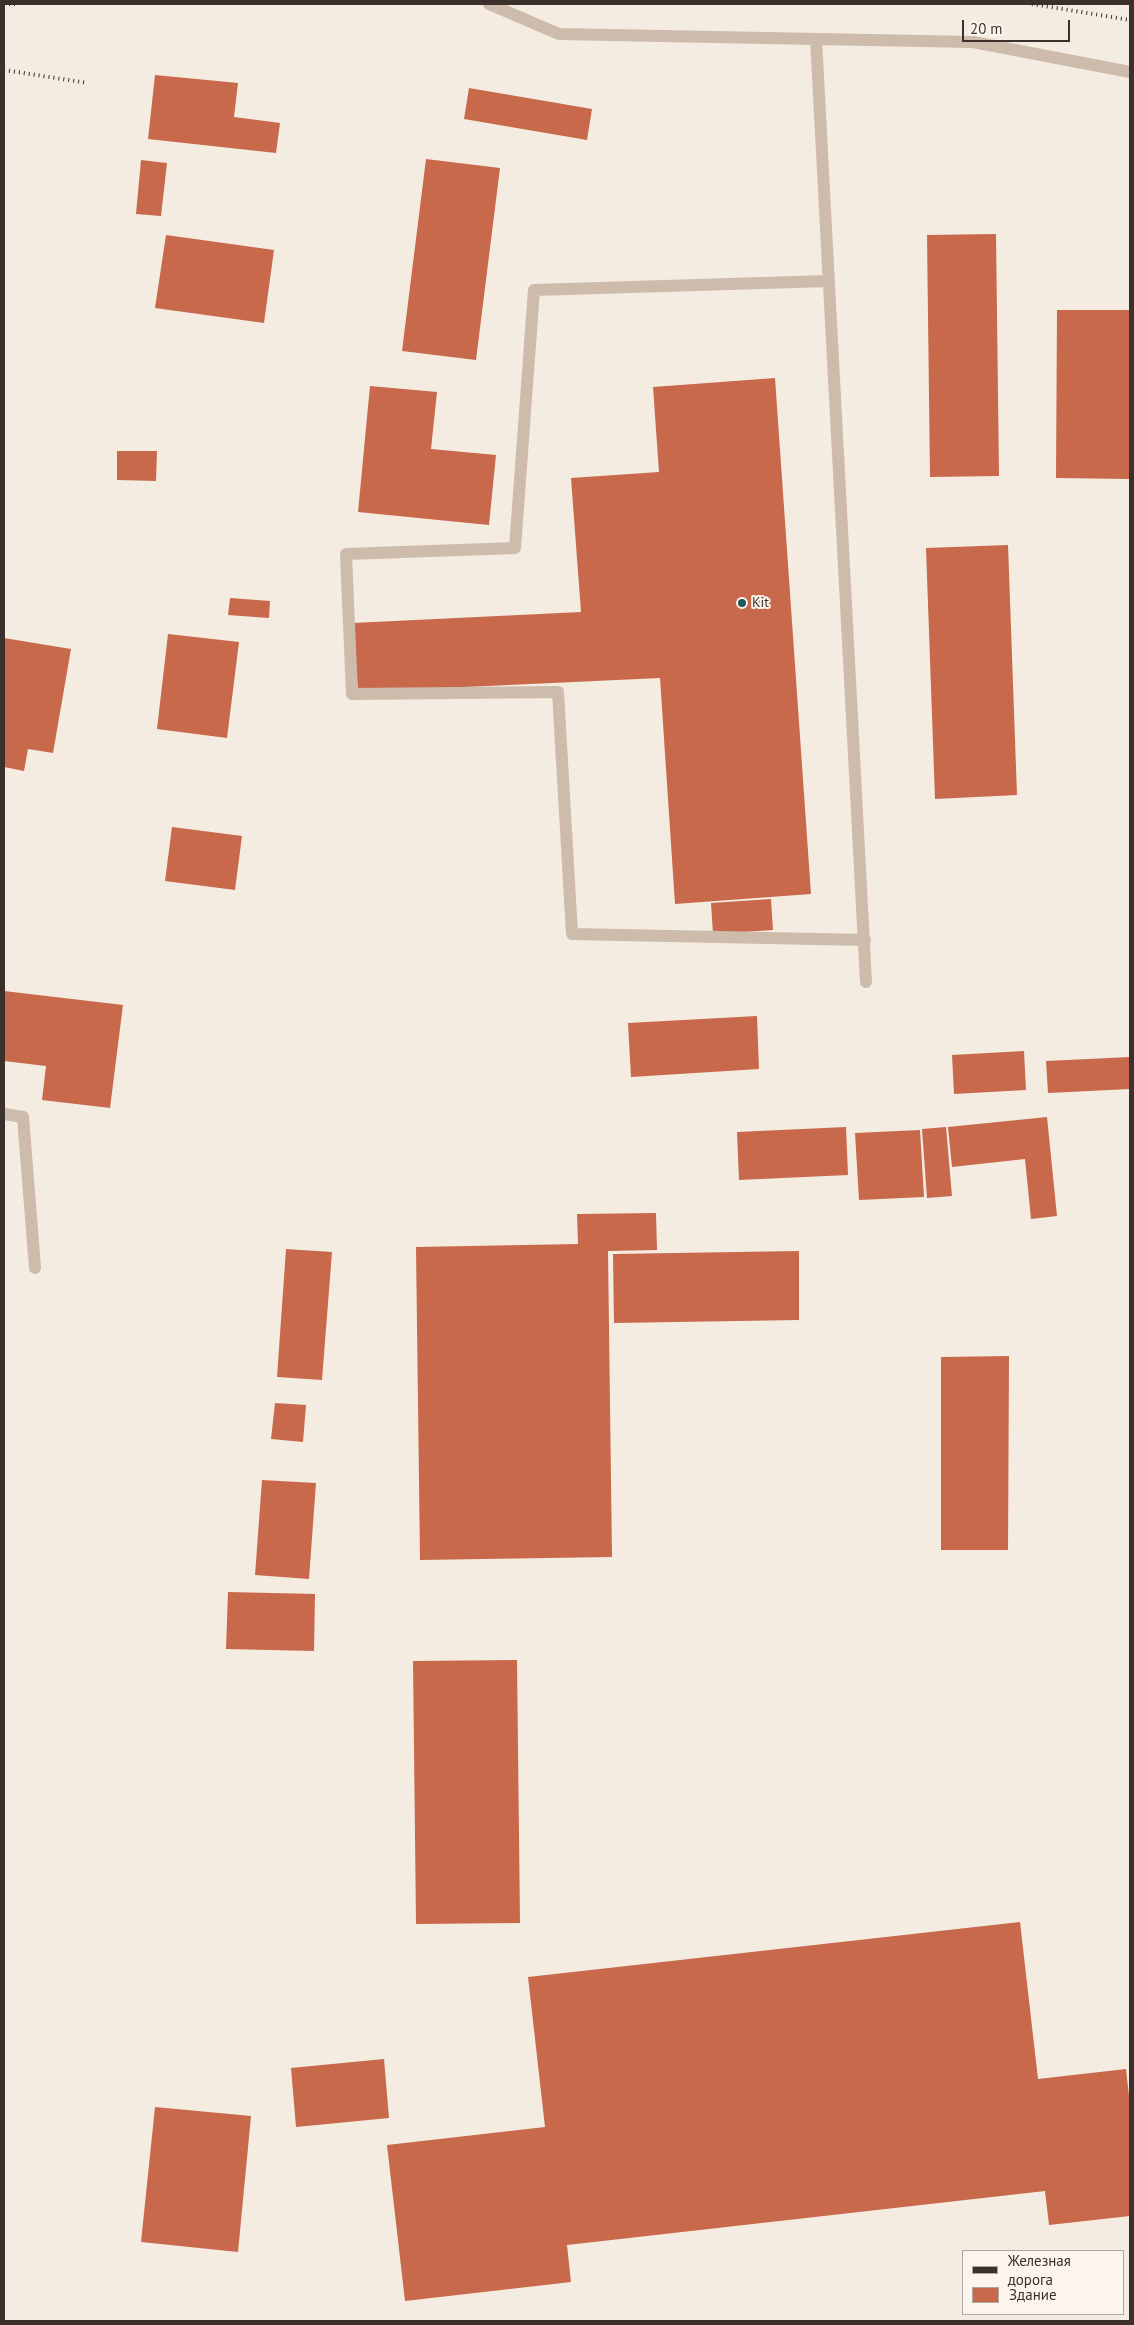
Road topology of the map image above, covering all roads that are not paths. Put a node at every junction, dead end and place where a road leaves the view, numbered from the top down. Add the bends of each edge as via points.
1 (489, 4) edge
2 (816, 39) junction
3 (1130, 72) edge
4 (828, 281) junction
5 (865, 940) junction
6 (866, 982) dead end
7 (4, 1114) edge
8 (35, 1268) dead end

1 - 2 lane via 558,34
2 - 3 lane via 973,42
2 - 4 lane
4 - 5 lane
4 - 5 lane via 534,290 515,548 346,554 352,694 558,692 572,934
5 - 6 lane
7 - 8 lane via 23,1117

